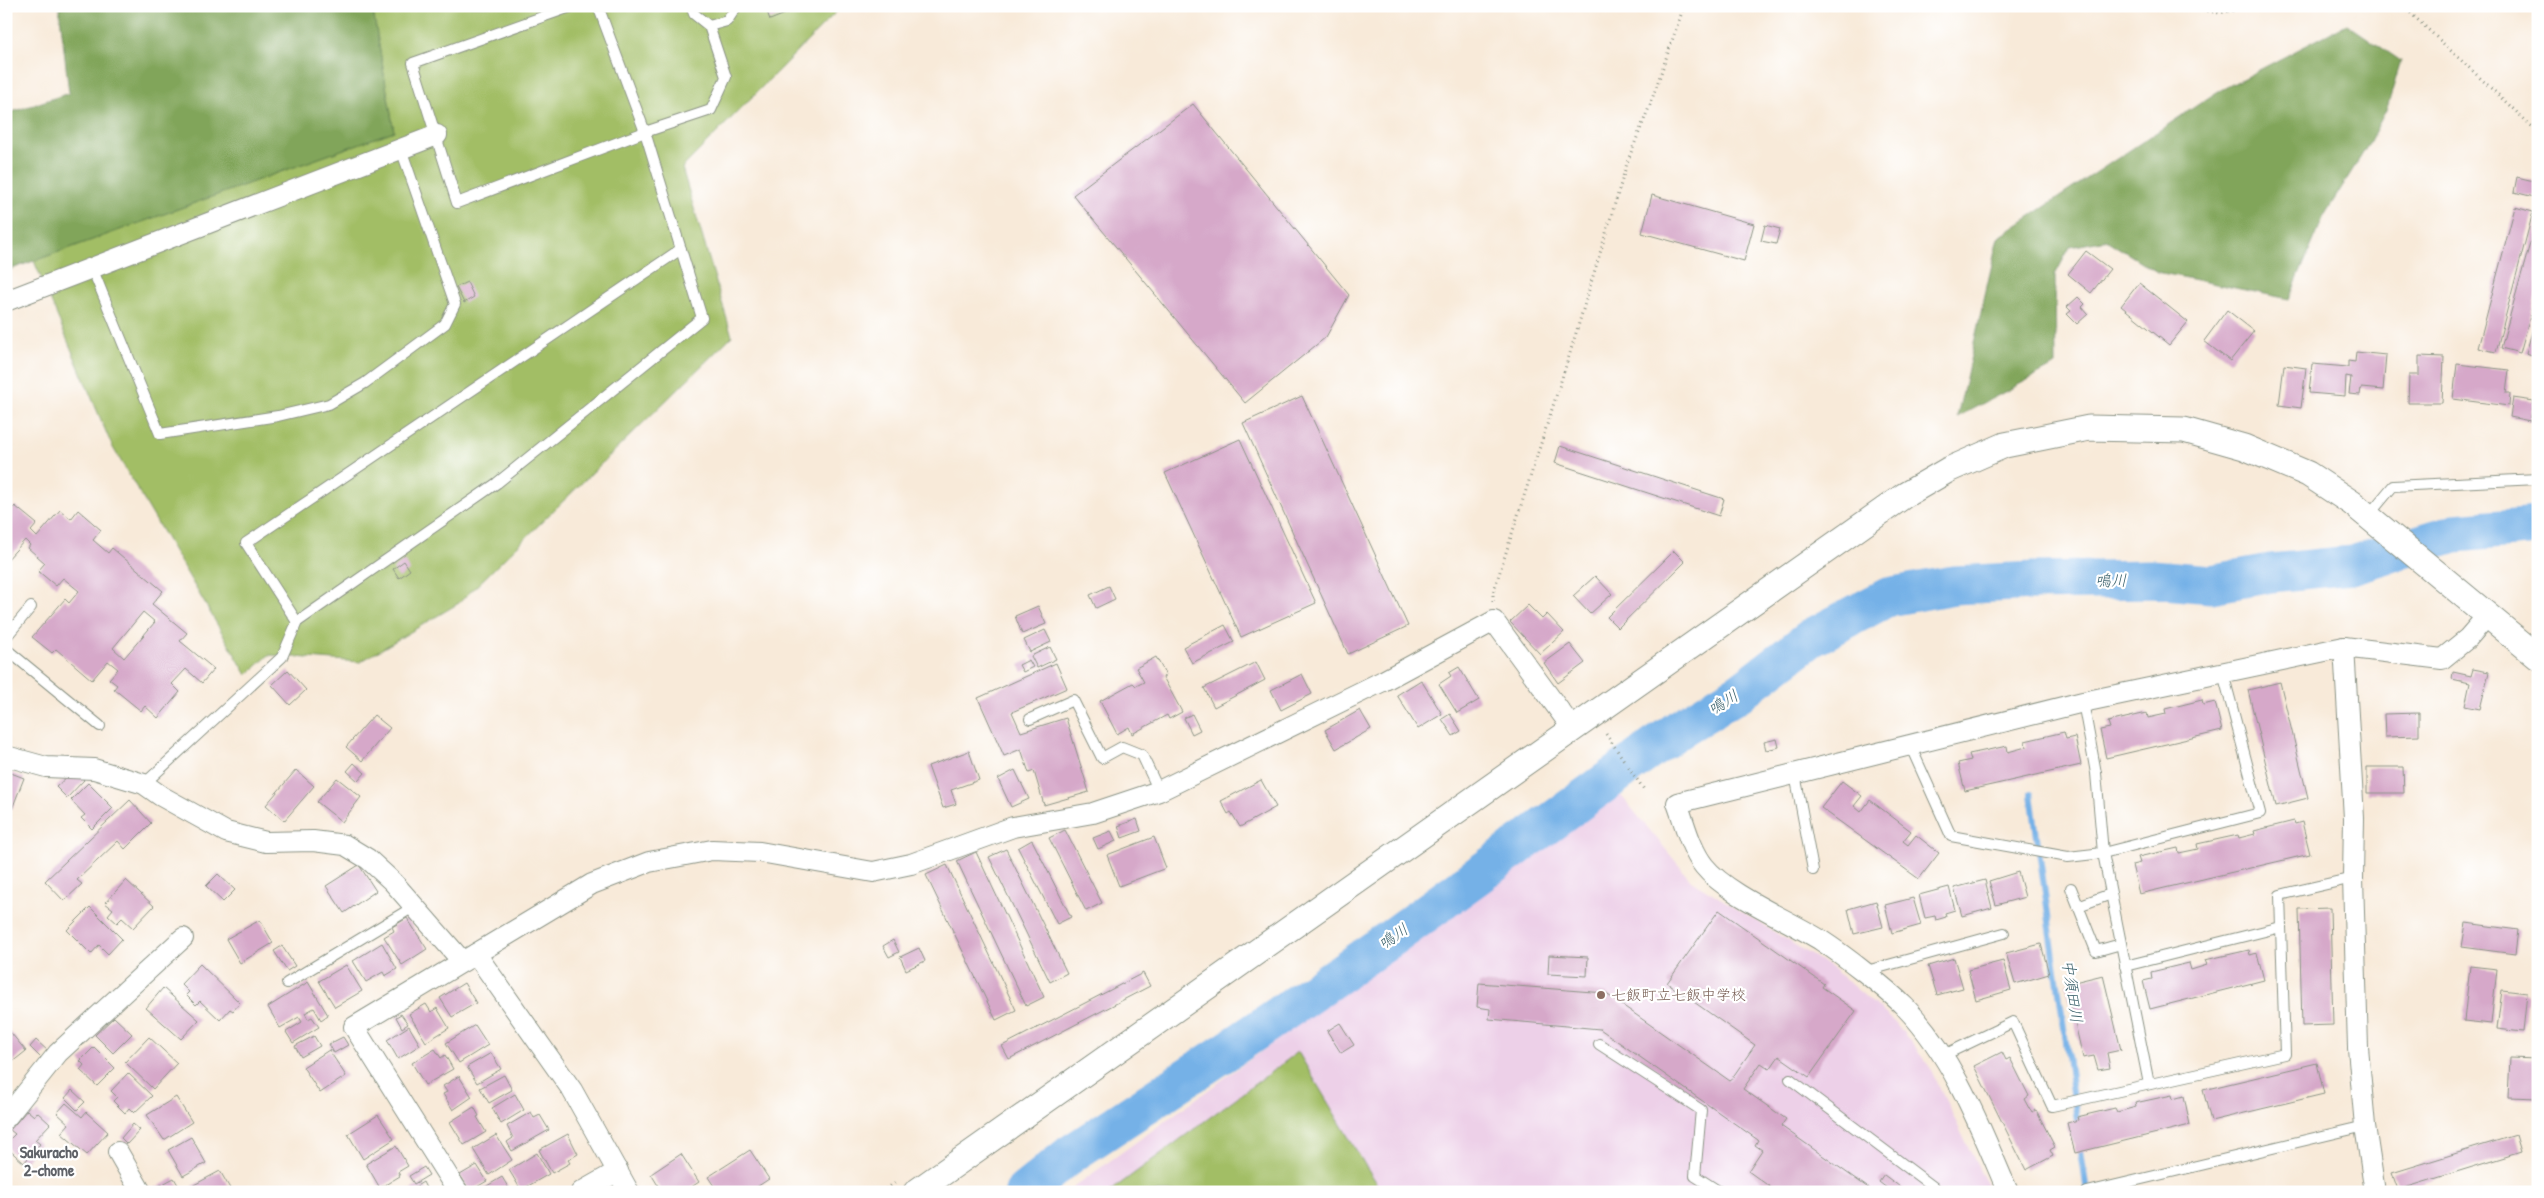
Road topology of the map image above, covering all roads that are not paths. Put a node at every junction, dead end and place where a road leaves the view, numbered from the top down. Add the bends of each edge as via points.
1 (573, 6) edge
2 (598, 6) edge
3 (691, 6) edge
4 (737, 6) edge
5 (709, 26) junction
6 (645, 132) junction
7 (436, 135) junction
8 (401, 149) junction
9 (681, 249) junction
10 (92, 268) junction
11 (6, 301) edge
12 (2538, 479) edge
13 (2374, 521) junction
14 (31, 607) dead end
15 (2486, 616) junction
16 (297, 622) junction
17 (6, 637) edge
18 (2344, 647) junction
19 (6, 649) edge
20 (2538, 656) edge
21 (2223, 673) junction
22 (2083, 702) junction
23 (1030, 719) dead end
24 (100, 726) dead end
25 (1573, 729) junction
26 (1910, 745) junction
27 (6, 756) edge
28 (1795, 774) junction
29 (144, 784) junction
30 (1159, 791) junction
31 (2103, 853) junction
32 (1813, 870) dead end
33 (2353, 878) junction
34 (2071, 888) dead end
35 (2111, 894) junction
36 (415, 906) junction
37 (2078, 906) junction
38 (2281, 927) junction
39 (2004, 933) dead end
40 (183, 938) dead end
41 (2121, 944) junction
42 (469, 958) junction
43 (2125, 966) junction
44 (1862, 972) junction
45 (287, 983) dead end
46 (1599, 1044) dead end
47 (1944, 1054) junction
48 (1790, 1079) dead end
49 (2149, 1084) junction
50 (6, 1118) edge
51 (2365, 1126) junction
52 (118, 1152) dead end
53 (618, 1171) junction
54 (141, 1192) edge
55 (458, 1192) edge
56 (581, 1192) edge
57 (629, 1192) edge
58 (916, 1192) edge
59 (1720, 1192) edge
60 (1940, 1192) edge
61 (2008, 1192) edge
62 (2087, 1192) edge
63 (2375, 1192) edge

1 - 7 lane via 413,63
2 - 6 lane
3 - 5 lane via 694,14
4 - 5 lane via 727,21
5 - 6 lane via 726,77 711,110
6 - 7 lane via 457,203
6 - 9 lane
7 - 8 street
8 - 10 street
8 - 10 lane via 455,304 445,324 365,383 330,404 278,416 160,434
9 - 16 lane via 702,318 497,484
9 - 16 lane via 246,543
10 - 11 street
12 - 13 lane via 2393,486
13 - 15 street
13 - 25 street via 2352,502 2308,474 2244,447 2184,430 2089,428 2005,445 1948,470 1905,496
14 - 17 lane
15 - 18 street via 2468,638 2442,659
15 - 20 street
16 - 29 lane via 282,657
18 - 21 street
18 - 33 street via 2354,818
19 - 24 lane
21 - 22 street
21 - 31 lane via 2260,812
22 - 26 street
22 - 31 lane via 2096,773
23 - 30 lane via 1073,700 1102,758 1122,747 1142,755
25 - 30 street via 1494,621 1383,681
25 - 58 street
26 - 28 street
26 - 31 lane via 1951,836 2068,857
27 - 29 street via 46,767 94,769
28 - 32 lane
28 - 44 street via 1678,803 1692,846 1719,881 1823,942
29 - 36 street via 226,832 266,842 313,841 345,845 368,859
30 - 42 street via 1093,813 1013,828 912,864 873,872 760,852 712,850 649,862 592,884
31 - 35 lane
33 - 38 lane via 2280,895
33 - 51 street via 2358,1048
34 - 37 lane
35 - 37 lane
35 - 41 lane
36 - 42 street
36 - 45 lane
37 - 41 lane via 2096,951
38 - 43 lane
38 - 49 lane via 2285,1054
39 - 44 lane
40 - 50 street via 58,1053
41 - 43 lane
42 - 53 street via 572,1090
42 - 55 street via 354,1027
43 - 49 lane
44 - 47 street via 1904,1006
46 - 59 lane via 1701,1110 1695,1176
47 - 49 lane via 2013,1022 2052,1106
47 - 61 street
48 - 60 lane
51 - 62 lane
51 - 63 street
52 - 54 street
53 - 56 street
53 - 57 street

